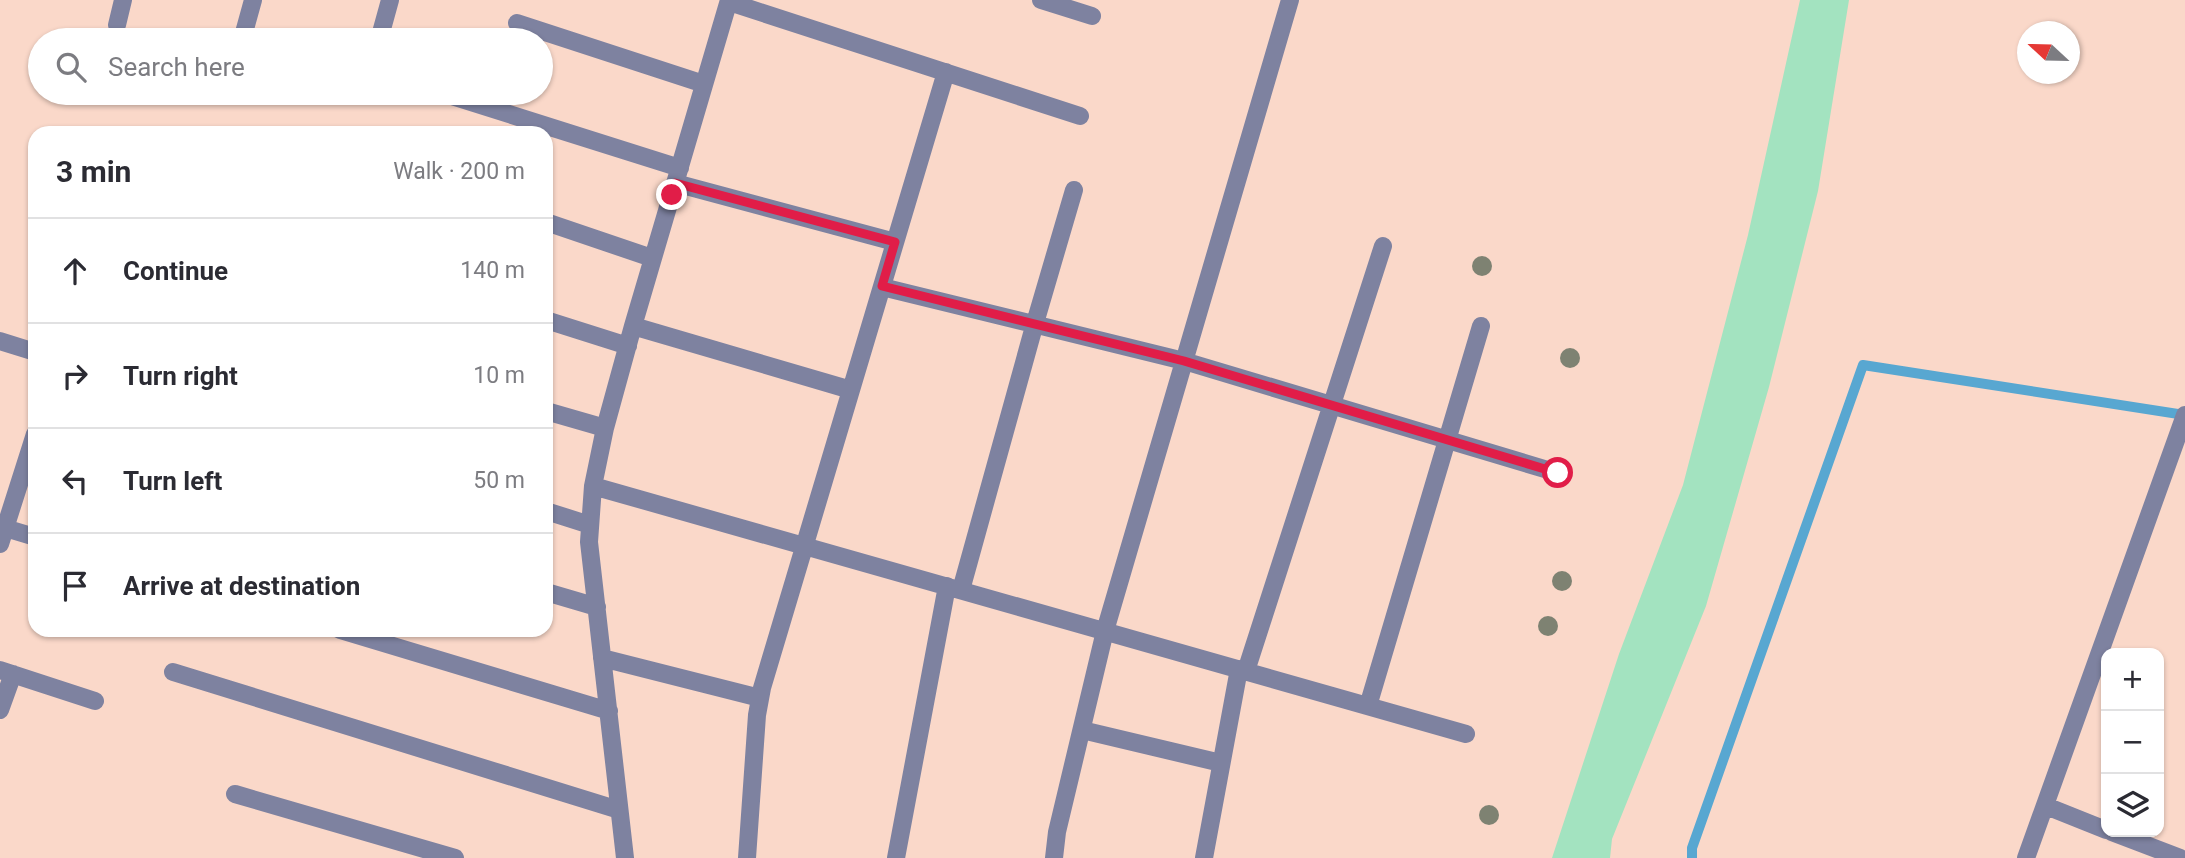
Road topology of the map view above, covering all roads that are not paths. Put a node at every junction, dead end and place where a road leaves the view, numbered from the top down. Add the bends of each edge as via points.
1 (124, 0) edge
2 (253, 0) edge
3 (390, 0) edge
4 (1041, 0) edge
5 (1290, 0) edge
6 (729, 1) edge
7 (1092, 16) dead end
8 (517, 23) dead end
9 (117, 25) dead end
10 (245, 28) edge
11 (382, 28) edge
12 (532, 28) edge
13 (553, 35) edge
14 (946, 72) junction
15 (704, 84) junction
16 (477, 105) edge
17 (1080, 116) dead end
18 (537, 126) edge
19 (553, 132) edge
20 (678, 175) junction
21 (1074, 190) dead end
22 (553, 224) edge
23 (895, 242) junction
24 (1383, 246) dead end
25 (652, 258) junction
26 (882, 286) junction
27 (553, 322) edge
28 (1035, 323) junction
29 (633, 326) junction
30 (1481, 326) dead end
31 (0, 341) edge
32 (628, 346) junction
33 (28, 350) edge
34 (1184, 361) junction
35 (851, 390) junction
36 (1331, 405) junction
37 (553, 413) edge
38 (2185, 415) edge
39 (605, 428) junction
40 (1447, 440) junction
41 (28, 456) edge
42 (1558, 473) dead end
43 (593, 486) junction
44 (553, 512) edge
45 (590, 525) junction
46 (2, 536) edge
47 (28, 537) edge
48 (805, 546) junction
49 (954, 588) junction
50 (553, 594) edge
51 (597, 607) junction
52 (1105, 631) junction
53 (363, 637) edge
54 (603, 658) junction
55 (1242, 670) junction
56 (173, 671) dead end
57 (6, 672) edge
58 (760, 698) junction
59 (95, 701) dead end
60 (1368, 706) junction
61 (0, 710) edge
62 (609, 712) junction
63 (1082, 730) junction
64 (1466, 734) dead end
65 (1221, 763) junction
66 (235, 794) dead end
67 (2046, 806) junction
68 (619, 810) junction
69 (2101, 828) edge
70 (2125, 837) edge
71 (455, 858) edge
72 (625, 858) edge
73 (747, 858) edge
74 (896, 858) edge
75 (1054, 858) edge
76 (1204, 858) edge
77 (2026, 858) edge
78 (2180, 858) edge

1 - 9 street
2 - 10 street
3 - 11 street
4 - 7 street
5 - 34 street
6 - 14 street
6 - 15 street
8 - 12 street
13 - 15 street
14 - 17 street
14 - 23 street
15 - 20 street
16 - 18 street
19 - 20 street
20 - 23 street
20 - 25 street
21 - 28 street
22 - 25 street
23 - 26 street
24 - 36 street
25 - 29 street
26 - 28 street
26 - 35 street
27 - 32 street
28 - 34 street
28 - 49 street
29 - 32 street
29 - 35 street
30 - 40 street
31 - 33 street
32 - 39 street
34 - 36 street
34 - 52 street
35 - 48 street
36 - 40 street
36 - 55 street
37 - 39 street
38 - 67 street
39 - 43 street
40 - 42 street
40 - 60 street
41 - 46 street
43 - 45 street
43 - 48 street
44 - 45 street
45 - 51 street
46 - 47 street
48 - 49 street
48 - 58 street
49 - 52 street
49 - 74 street
50 - 51 street
51 - 54 street
52 - 55 street
52 - 63 street
53 - 62 street
54 - 58 street
54 - 62 street
55 - 60 street
55 - 65 street
56 - 68 street
57 - 59 street
57 - 61 street
58 - 73 street
60 - 64 street
62 - 68 street
63 - 65 street
63 - 75 street
65 - 76 street
66 - 71 street
67 - 69 street
67 - 77 street
68 - 72 street
70 - 78 street

